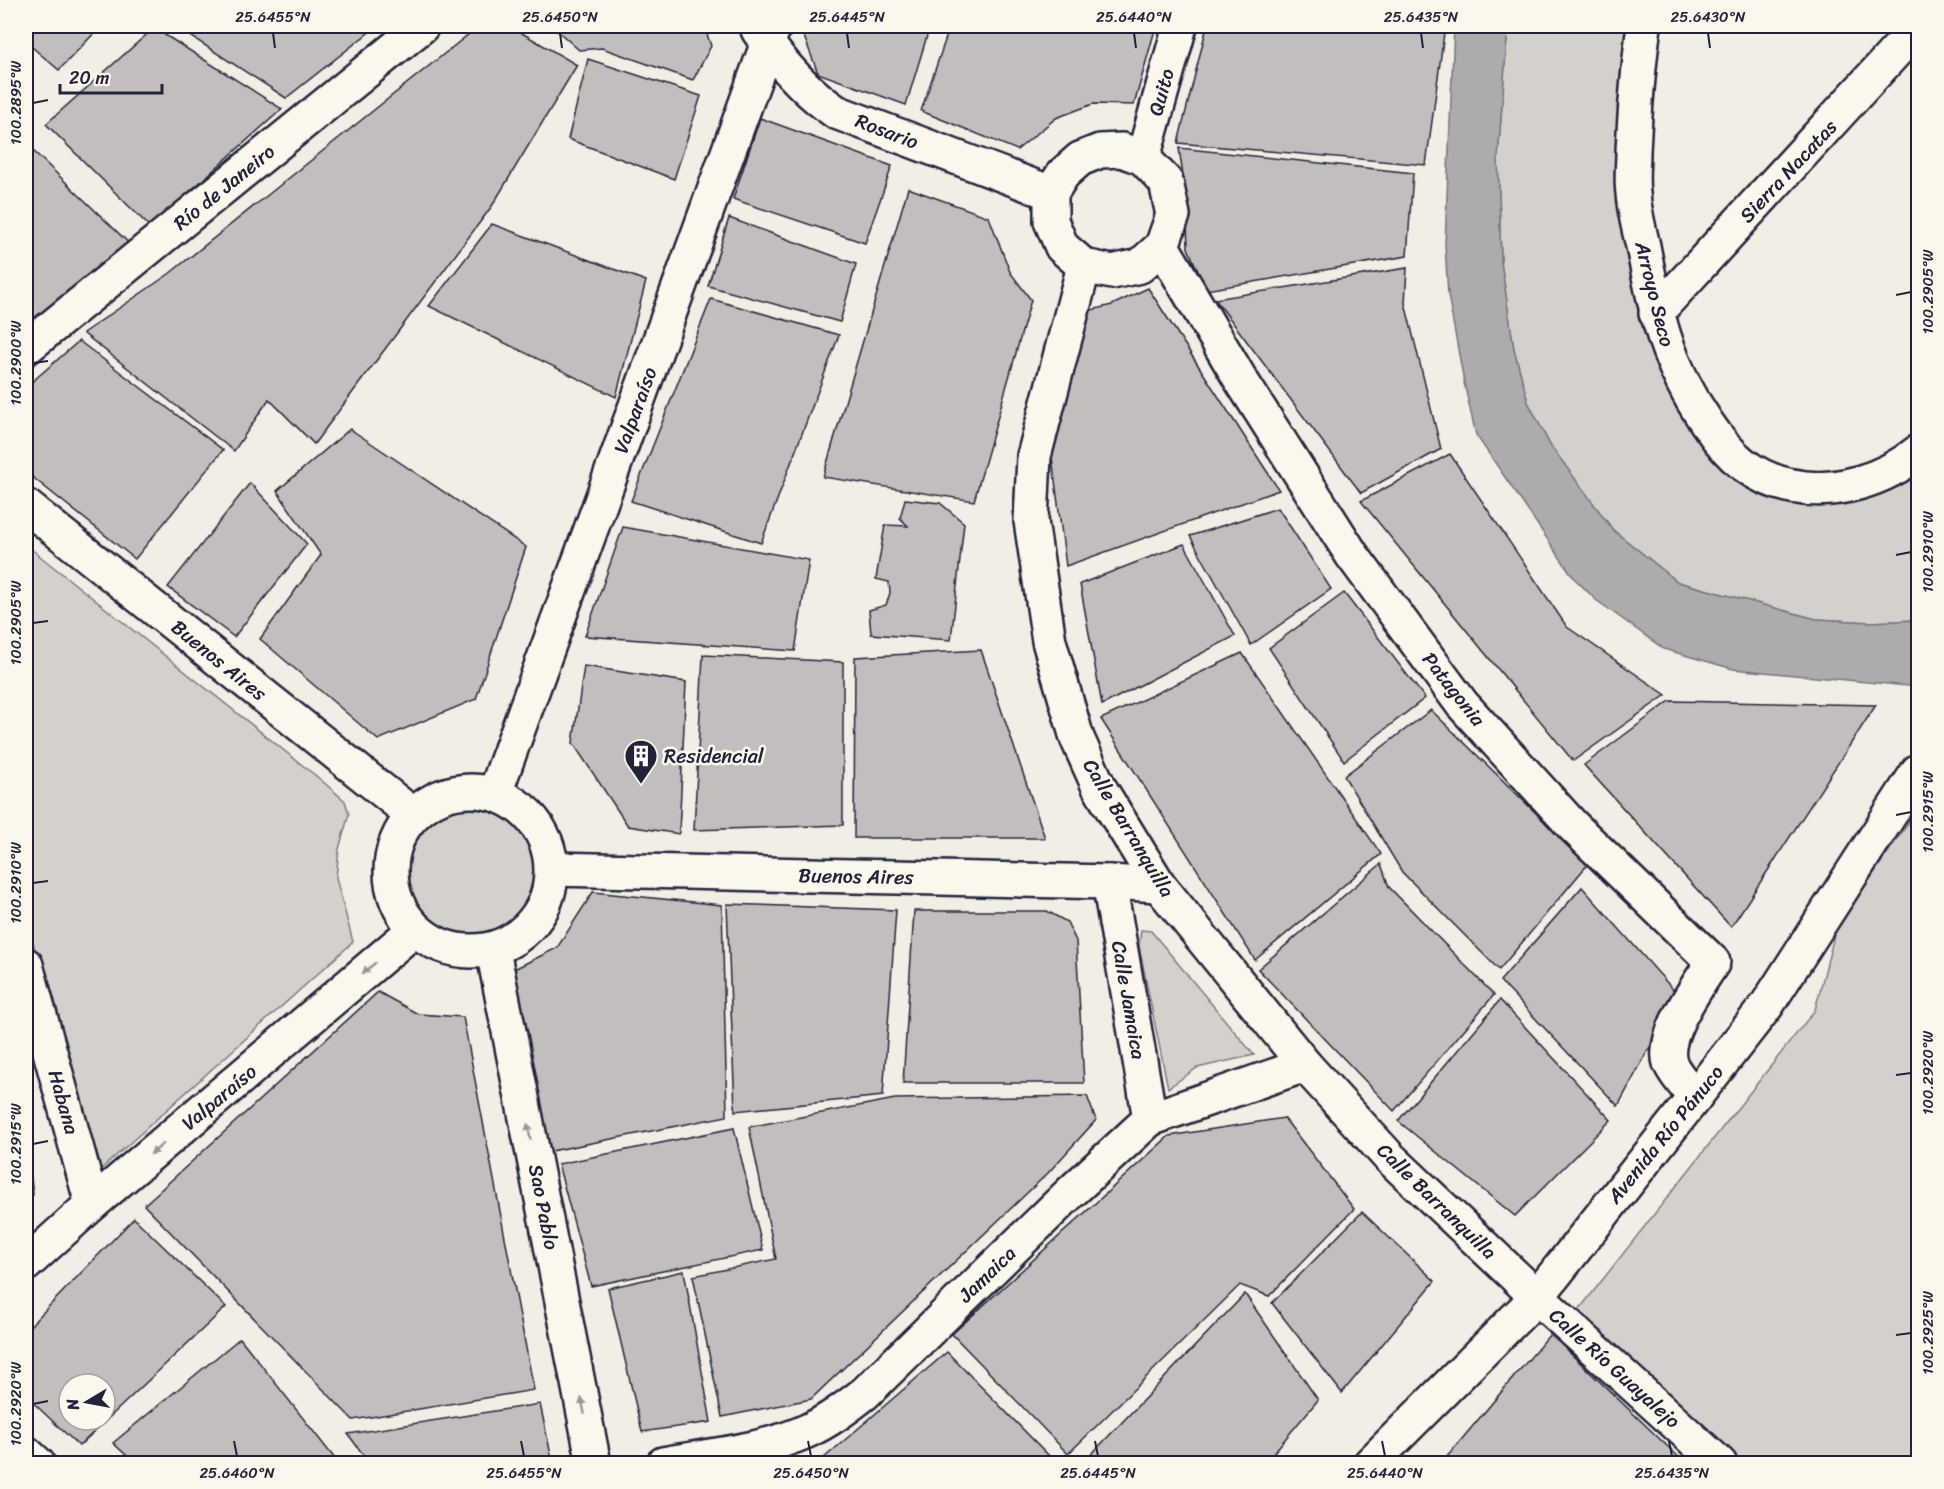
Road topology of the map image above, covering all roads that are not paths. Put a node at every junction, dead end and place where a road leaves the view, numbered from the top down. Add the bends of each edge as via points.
1 (422, 26) edge
2 (1180, 26) edge
3 (1644, 26) edge
4 (1918, 27) edge
5 (765, 32) edge
6 (1143, 158) junction
7 (1051, 193) junction
8 (1162, 246) junction
9 (1084, 266) junction
10 (1656, 313) junction
11 (26, 348) edge
12 (1918, 452) edge
13 (26, 506) edge
14 (1918, 771) edge
15 (495, 793) junction
16 (412, 814) junction
17 (552, 869) junction
18 (1109, 882) junction
19 (1159, 885) junction
20 (414, 930) junction
21 (493, 950) junction
22 (26, 964) edge
23 (1305, 1065) junction
24 (1695, 1097) junction
25 (1150, 1119) junction
26 (92, 1204) junction
27 (26, 1264) edge
28 (1537, 1297) junction
29 (26, 1453) edge
30 (38, 1464) edge
31 (594, 1464) edge
32 (663, 1464) edge
33 (1370, 1464) edge
34 (1720, 1464) edge

1 - 11 street, Río de Janeiro
2 - 6 street, Quito
3 - 10 street, Arroyo Seco via 1635,95 1632,192
4 - 10 street, Sierra Nacatas
5 - 7 street, Rosario via 808,90 836,112
5 - 15 street, Valparaíso
6 - 7 street via 1122,150 1100,151 1080,159 1063,174
6 - 8 street via 1166,182 1173,215
7 - 9 street via 1052,221 1062,247
8 - 9 street via 1140,266 1112,272
8 - 24 street, Patagonia via 1239,377 1352,555 1462,704 1573,826 1713,962 1686,1005 1669,1050 1671,1065
9 - 19 street, Calle Barranquilla via 1034,456 1031,521 1049,641 1077,738 1099,787
10 - 12 street, Arroyo Seco via 1688,395 1717,438 1755,474 1810,490 1852,485 1884,474
13 - 16 street, Buenos Aires
14 - 24 street, Avenida Río Pánuco via 1767,1005
15 - 16 street via 465,790 446,794
15 - 17 street via 524,810 544,837
16 - 20 street via 395,840 392,873 395,894
17 - 18 street, Buenos Aires
17 - 21 street via 545,904 524,933
18 - 19 street, Buenos Aires
18 - 25 street, Calle Jamaica
19 - 23 street, Calle Barranquilla
20 - 21 street via 437,946 465,953
20 -> 26 street, Valparaíso
31 -> 21 street, Sao Pablo
22 - 26 street, Habana
23 - 25 street, Jamaica
23 - 28 street, Calle Barranquilla via 1389,1157
24 - 28 street, Avenida Río Pánuco
25 - 32 street, Jamaica via 866,1393 838,1414 807,1431 778,1440
26 - 27 street, Valparaíso
28 - 33 street, Avenida Río Pánuco
28 - 34 street, Calle Río Guayalejo
29 - 30 street

